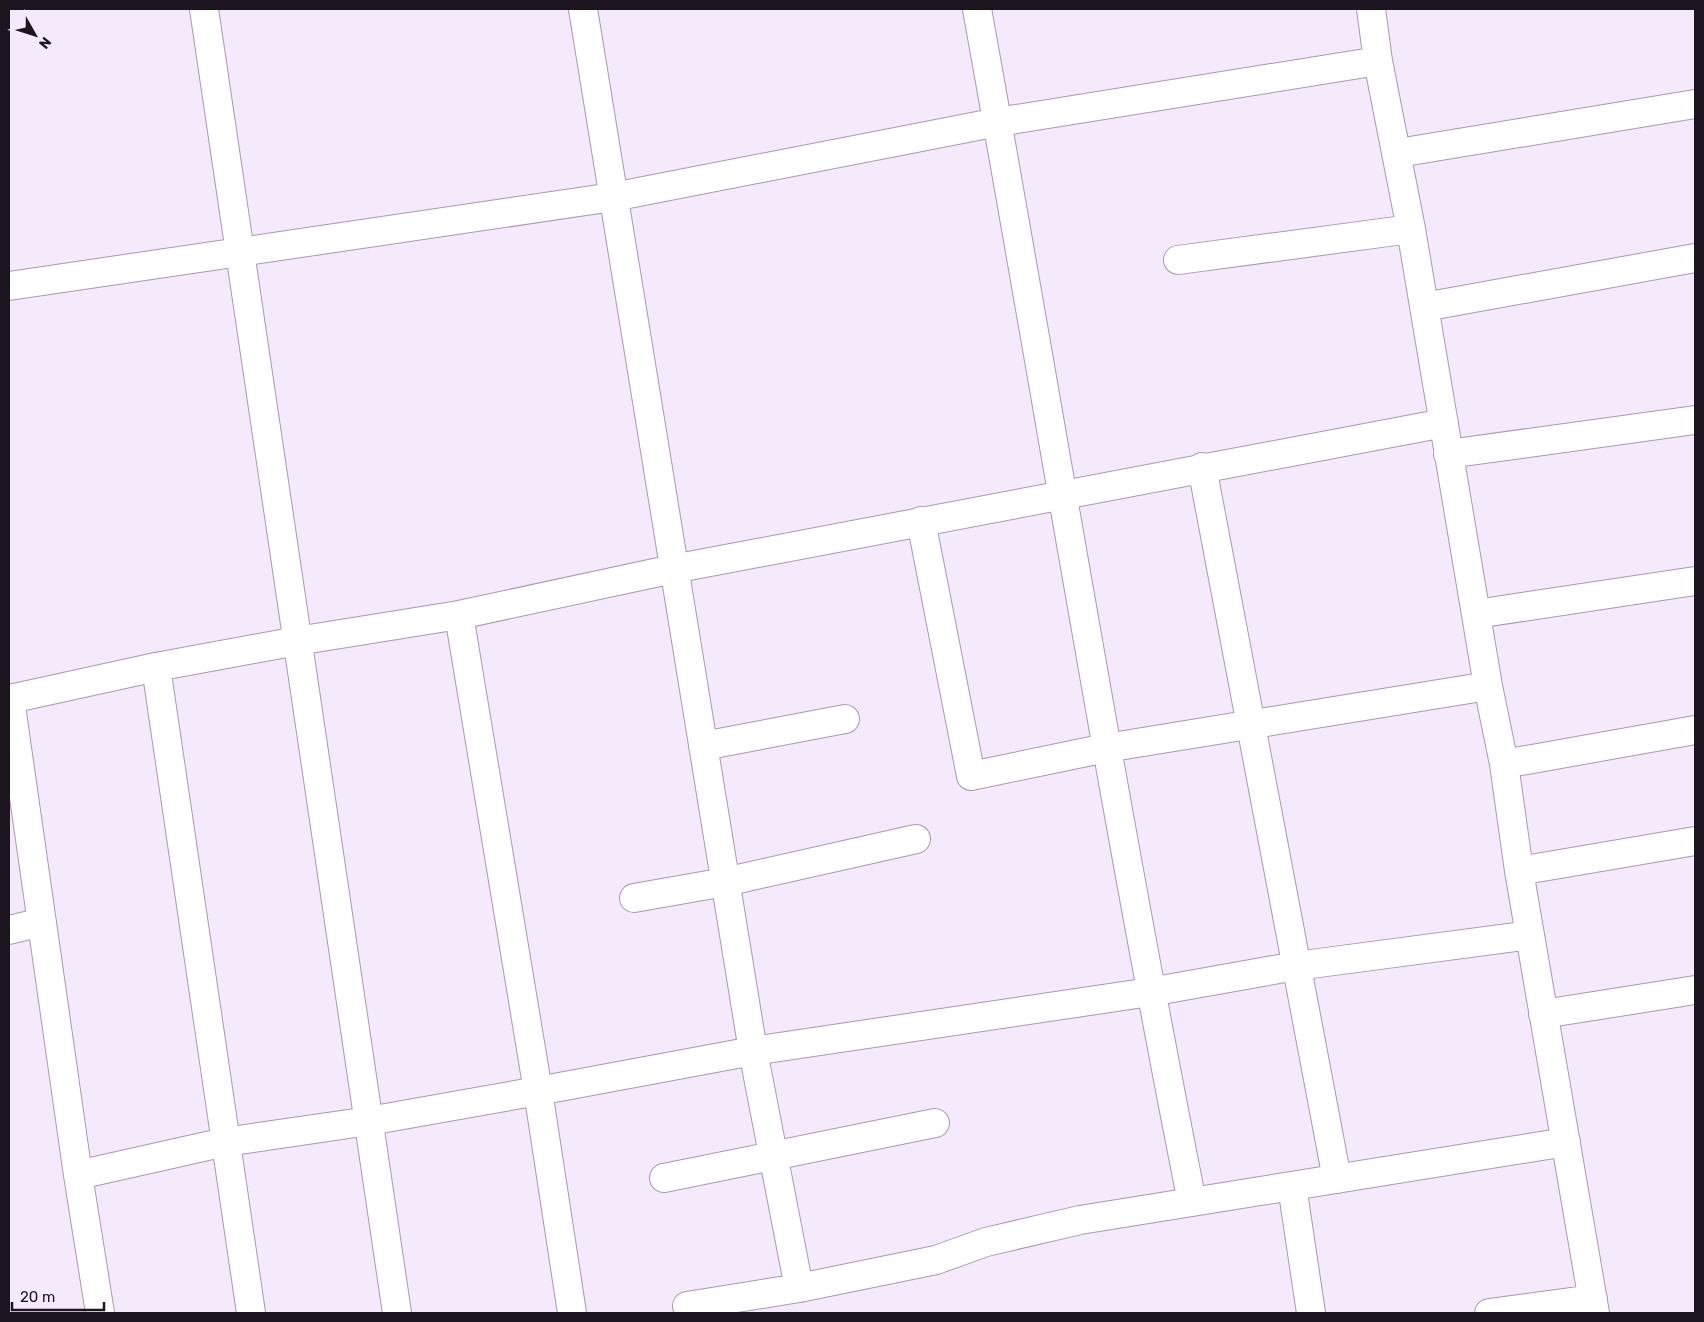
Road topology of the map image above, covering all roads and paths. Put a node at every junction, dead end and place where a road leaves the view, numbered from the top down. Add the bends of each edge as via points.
1 (204, 9) edge
2 (583, 9) edge
3 (977, 9) edge
4 (1371, 9) edge
5 (1378, 61) junction
6 (1695, 104) edge
7 (998, 122) junction
8 (1398, 153) junction
9 (612, 197) junction
10 (1411, 229) junction
11 (240, 251) junction
12 (1695, 258) edge
13 (1178, 260) dead end
14 (9, 286) edge
15 (1424, 307) junction
16 (1695, 420) edge
17 (1444, 423) junction
18 (1448, 454) junction
19 (1202, 467) junction
20 (1061, 494) junction
21 (921, 521) junction
22 (673, 569) junction
23 (1695, 581) edge
24 (1476, 614) junction
25 (459, 615) junction
26 (297, 640) junction
27 (156, 668) junction
28 (1488, 686) junction
29 (9, 698) edge
30 (845, 719) dead end
31 (1251, 726) junction
32 (1695, 730) edge
33 (703, 746) junction
34 (1106, 748) junction
35 (1504, 764) junction
36 (916, 839) dead end
37 (1695, 841) edge
38 (1519, 871) junction
39 (725, 882) junction
40 (634, 898) dead end
41 (42, 922) junction
42 (9, 930) edge
43 (1530, 935) junction
44 (1296, 966) junction
45 (1695, 990) edge
46 (1150, 992) junction
47 (1543, 1014) junction
48 (753, 1051) junction
49 (538, 1091) junction
50 (369, 1121) junction
51 (935, 1123) dead end
52 (225, 1142) junction
53 (1566, 1142) junction
54 (774, 1156) junction
55 (78, 1175) junction
56 (664, 1178) dead end
57 (1337, 1179) junction
58 (1292, 1186) junction
59 (1192, 1202) junction
60 (799, 1288) junction
61 (687, 1306) dead end
62 (1594, 1306) edge
63 (100, 1313) edge
64 (252, 1313) edge
65 (398, 1313) edge
66 (572, 1313) edge
67 (1312, 1313) edge
68 (1489, 1313) edge

1 - 11 street
2 - 9 street
3 - 7 street
4 - 5 street
5 - 7 street
5 - 8 street
6 - 8 street
7 - 9 street
7 - 20 street
8 - 10 street
9 - 11 street
9 - 22 street
10 - 13 street
10 - 15 street
11 - 14 street
11 - 26 street
12 - 15 street
15 - 17 street
16 - 18 street
17 - 18 street
17 - 19 street
18 - 24 street
19 - 20 street
19 - 31 street
20 - 21 street
20 - 34 street
21 - 22 street
21 - 34 street via 971,776
22 - 25 street
22 - 33 street
23 - 24 street
24 - 28 street
25 - 26 street
25 - 49 street
26 - 27 street
26 - 50 street
27 - 29 street
27 - 52 street
28 - 31 street
28 - 35 street
29 - 41 street
30 - 33 street
31 - 34 street
31 - 44 street
32 - 35 street
33 - 39 street
34 - 46 street
35 - 38 street
36 - 39 street
37 - 38 street
38 - 43 street
39 - 40 street
39 - 48 street
41 - 42 street
41 - 55 street
43 - 44 street
43 - 47 street
44 - 46 street
44 - 57 street
45 - 47 street
46 - 48 street
46 - 59 street
47 - 53 street
48 - 49 street
48 - 54 street
49 - 50 street
49 - 66 street
50 - 52 street
50 - 65 street
51 - 54 street
52 - 55 street
52 - 64 street
53 - 57 street
53 - 62 street
54 - 56 street
54 - 60 street
55 - 63 street
57 - 58 street
58 - 59 street
58 - 67 street
59 - 60 street via 1080,1220 986,1242 936,1260
60 - 61 street
62 - 68 street

